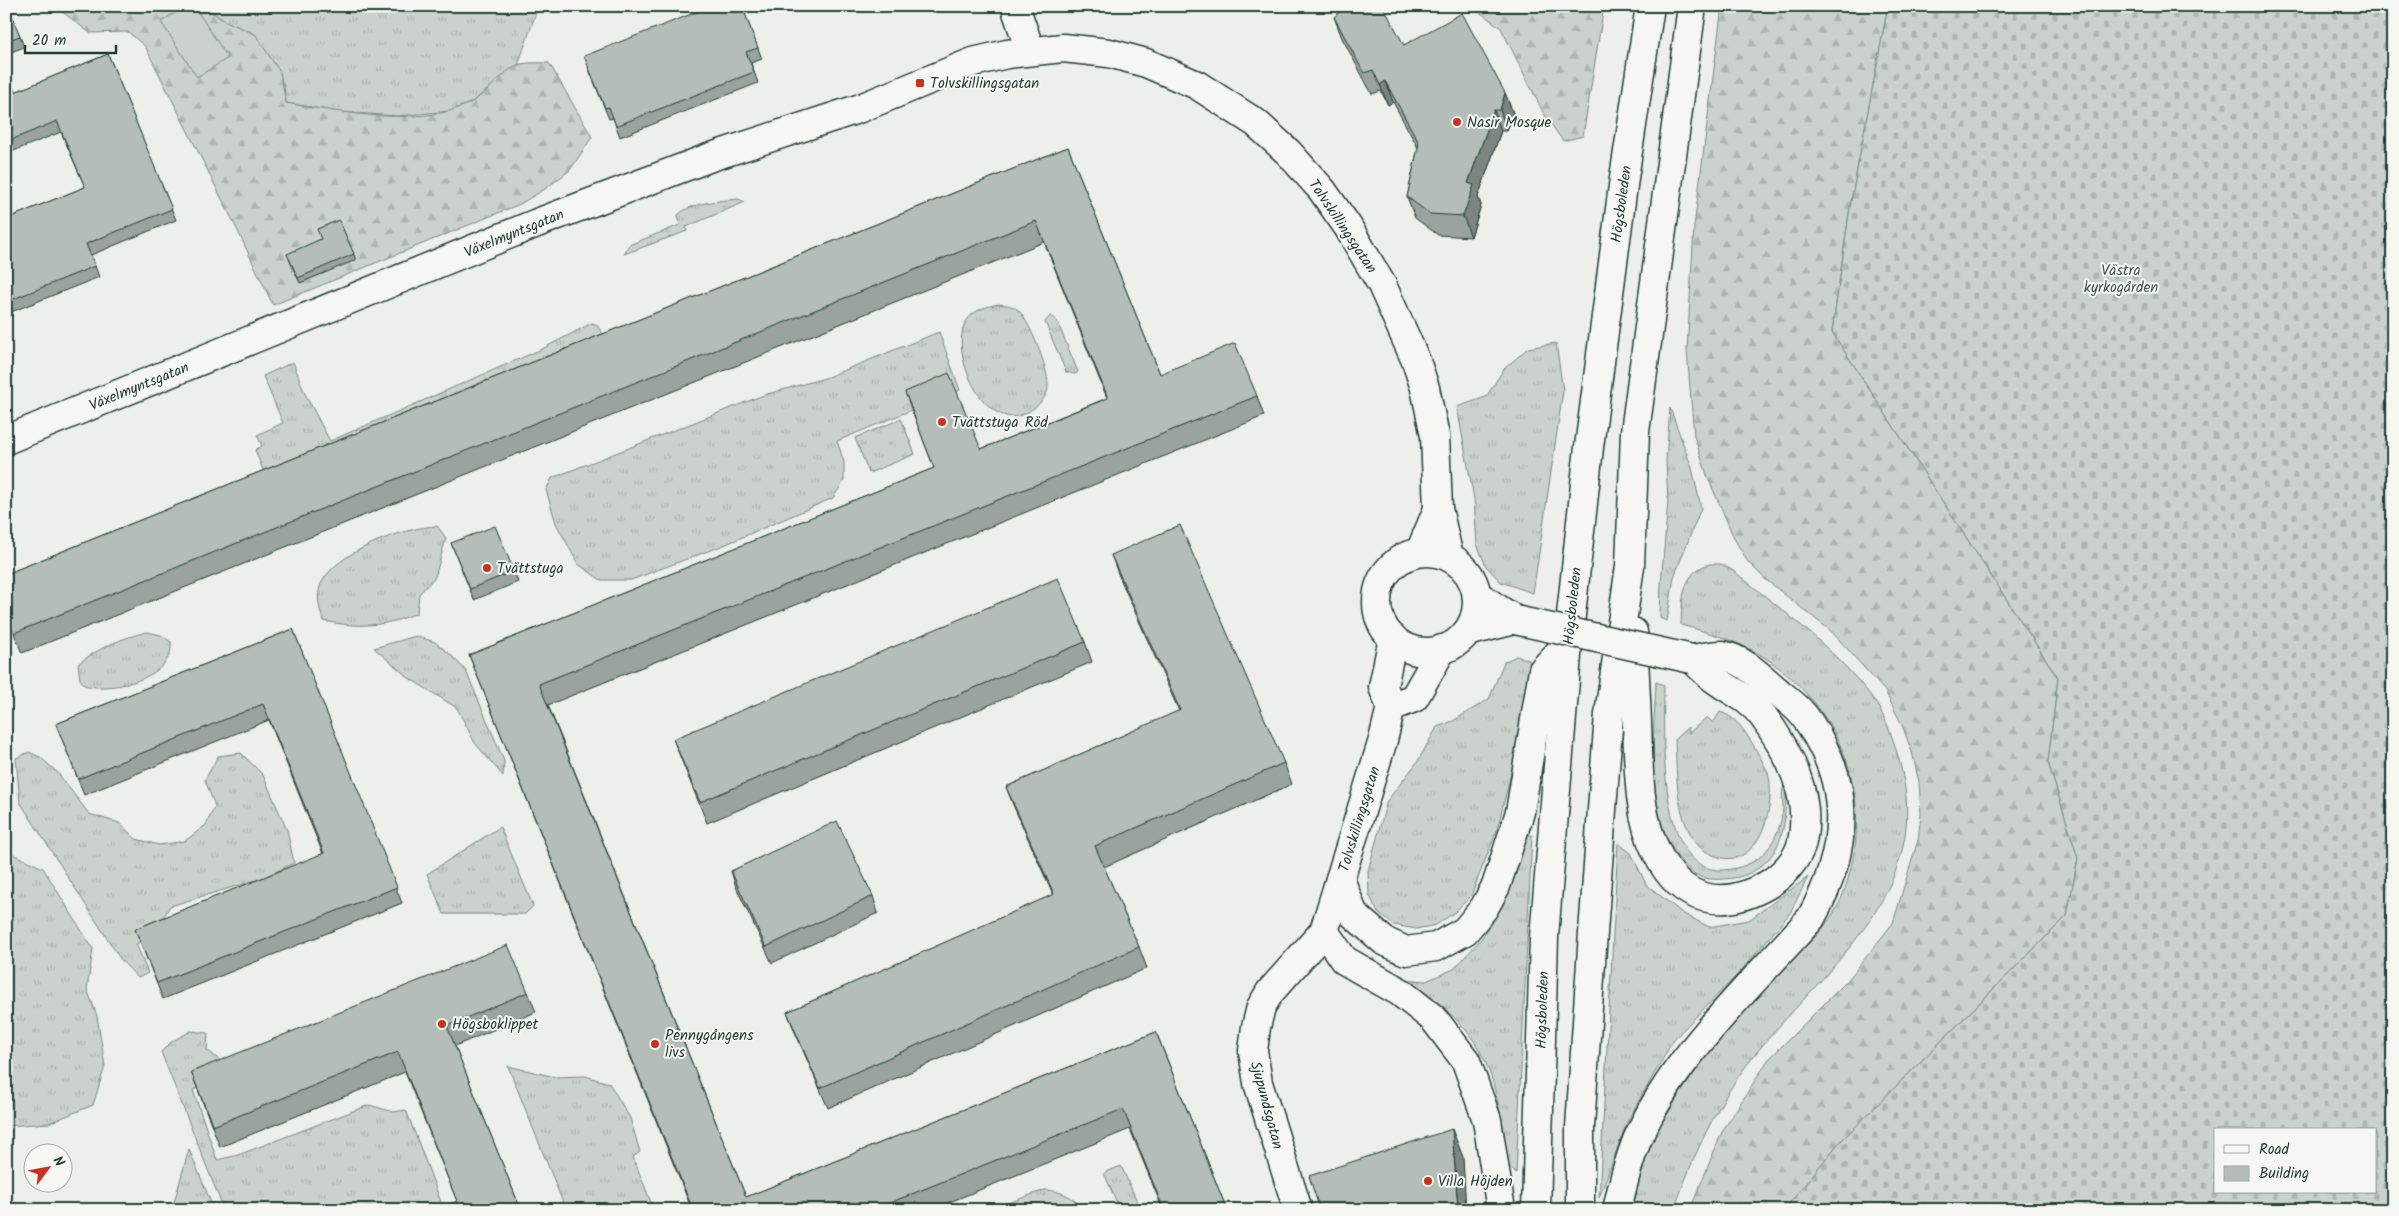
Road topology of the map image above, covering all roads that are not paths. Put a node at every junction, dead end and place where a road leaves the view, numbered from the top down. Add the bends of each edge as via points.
1 (1015, 6) edge
2 (1650, 6) edge
3 (1692, 6) edge
4 (1030, 50) junction
5 (6, 440) edge
6 (1438, 509) junction
7 (1420, 552) junction
8 (1449, 557) junction
9 (1630, 566) junction
10 (1476, 595) junction
11 (1515, 620) junction
12 (1467, 632) junction
13 (1393, 638) junction
14 (1568, 643) junction
15 (1442, 649) junction
16 (1692, 659) junction
17 (1391, 707) junction
18 (1340, 879) junction
19 (1324, 931) junction
20 (1298, 1210) edge
21 (1501, 1210) edge
22 (1536, 1210) edge
23 (1580, 1210) edge
24 (1616, 1210) edge

1 - 4 main road
2 - 14 main road, Högsboleden via 1589,447
3 - 9 main road via 1635,432
4 - 5 main road, Växelmyntsgatan via 973,62 858,109 711,157 537,223
4 - 6 main road, Tolvskillingsgatan via 1063,48 1109,53 1171,72 1243,113 1305,170 1369,261 1412,350 1425,388 1435,436
6 - 7 main road, Tolvskillingsgatan
6 - 8 main road, Tolvskillingsgatan
7 - 8 main road via 1435,552
7 - 13 main road via 1392,566 1380,586 1377,598 1379,614
8 - 10 main road via 1468,572
9 - 16 main road via 1639,770 1650,837 1664,866 1681,885 1713,900 1737,898 1775,880 1795,858 1802,843 1803,795 1794,768 1762,714
9 - 23 main road via 1609,714 1580,1127
10 - 11 main road
10 - 12 main road via 1475,616
11 - 12 main road
11 - 16 main road, bridge
12 - 15 main road via 1456,643
13 - 15 main road via 1416,650 1431,652
13 - 17 main road via 1383,687
14 - 18 main road via 1544,670 1520,812 1496,886 1484,908 1465,931 1436,947 1406,951 1384,941 1354,915
14 - 22 main road, Högsboleden via 1544,937
15 - 17 main road via 1414,698
16 - 24 main road via 1721,655 1743,664 1800,711 1831,760 1840,788 1841,827 1823,897 1811,918 1695,1047 1676,1075 1638,1139
17 - 18 main road, Tolvskillingsgatan
18 - 19 main road, Tolvskillingsgatan
19 - 20 main road, Sjupundsgatan via 1270,992 1261,1007 1253,1051 1258,1083
19 - 21 main road via 1344,960 1400,992 1434,1019 1466,1061 1486,1120

